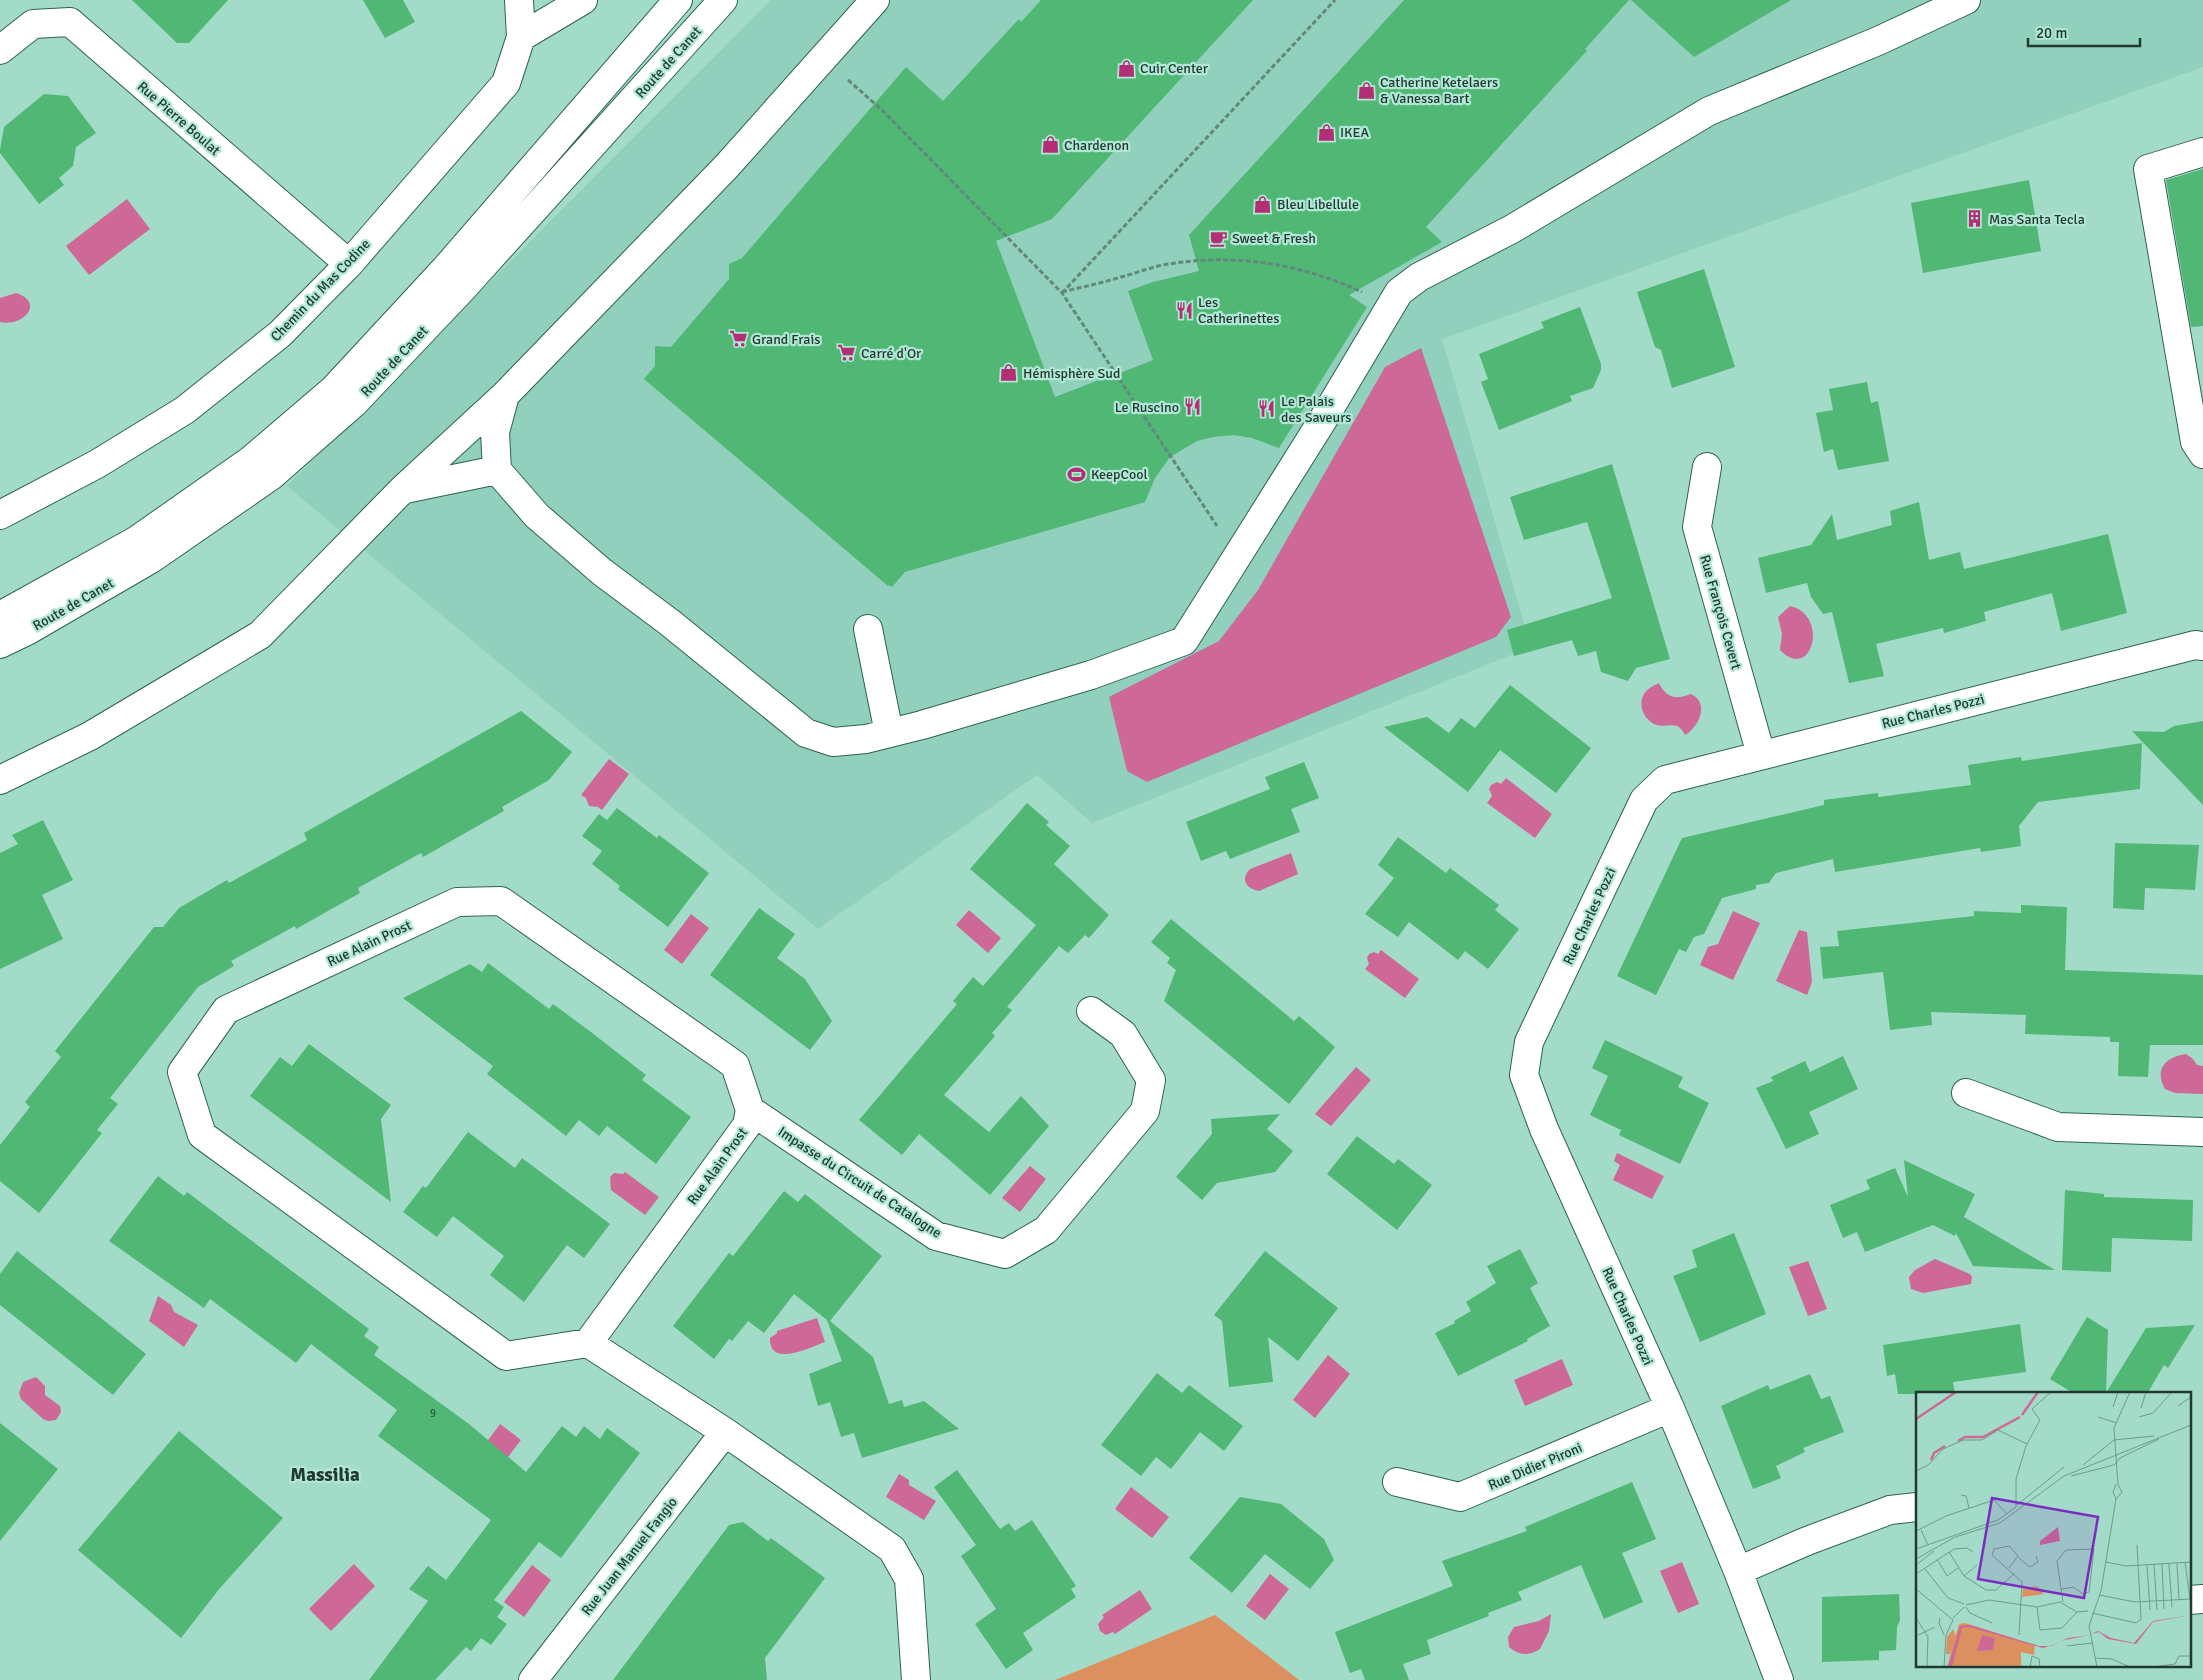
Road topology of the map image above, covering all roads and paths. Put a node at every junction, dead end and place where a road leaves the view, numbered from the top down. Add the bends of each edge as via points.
1 (519, 0) edge
2 (583, 0) edge
3 (678, 0) edge
4 (723, 0) edge
5 (875, 0) edge
6 (1335, 0) edge
7 (1966, 0) edge
8 (522, 37) junction
9 (0, 50) edge
10 (823, 58) junction
11 (2203, 152) edge
12 (349, 264) junction
13 (1062, 293) junction
14 (1391, 306) junction
15 (505, 395) junction
16 (2203, 454) edge
17 (1707, 467) dead end
18 (498, 470) junction
19 (404, 489) junction
20 (0, 515) edge
21 (1238, 557) junction
22 (0, 616) edge
23 (868, 629) dead end
24 (0, 644) edge
25 (2203, 646) edge
26 (889, 733) junction
27 (1761, 755) junction
28 (0, 780) edge
29 (1091, 1011) dead end
30 (1966, 1093) dead end
31 (750, 1110) junction
32 (2203, 1132) edge
33 (588, 1343) junction
34 (1670, 1408) junction
35 (725, 1432) junction
36 (1397, 1482) dead end
37 (1916, 1507) edge
38 (1738, 1571) junction
39 (2203, 1599) edge
40 (2190, 1600) edge
41 (533, 1680) edge
42 (916, 1680) edge
43 (1779, 1680) edge

1 - 8 street, Chemin du Mas Codine
2 - 8 street
3 - 22 street, Route de Canet via 446,268 332,390 251,460 137,540
4 - 24 street, Route de Canet via 464,288 347,410 271,476 151,559
5 - 10 street
6 - 13 path
7 - 14 street via 1878,41 1709,111 1512,229 1419,277 1399,292
8 - 12 street, Chemin du Mas Codine via 506,82
9 - 12 street, Rue Pierre Boulat via 33,24 70,22
10 - 13 path via 881,109
10 - 15 street via 726,167
11 - 16 street via 2148,169 2195,442
12 - 20 street, Chemin du Mas Codine via 280,334 185,410 97,464
13 - 14 path via 1168,264 1218,259 1261,261 1293,267 1334,279
13 - 21 path
14 - 21 street
15 - 18 street via 496,432
15 - 19 street
17 - 27 street, Rue François Cevert via 1697,527
18 - 19 street
18 - 26 street via 537,516 602,572 806,733 833,742 866,740
19 - 28 street via 260,635 90,736
21 - 26 street via 1184,641 1091,675
23 - 26 street
25 - 27 street, Rue Charles Pozzi via 2194,645
27 - 34 street, Rue Charles Pozzi via 1665,780 1644,800 1529,1042 1524,1075 1544,1129
29 - 31 street, Impasse du Circuit de Catalogne via 1123,1034 1151,1080 1145,1111 1046,1230 1004,1254 936,1236
30 - 32 street via 2058,1127
31 - 33 street, Rue Alain Prost via 748,1125
31 - 33 street, Rue Alain Prost via 735,1066 501,901 457,902 226,1010 182,1072 202,1135 506,1356
33 - 35 street
34 - 36 street, Rue Didier Pironi via 1460,1497
34 - 38 street, Rue Charles Pozzi
35 - 41 street, Rue Juan Manuel Fangio
35 - 42 street via 892,1549 909,1579
37 - 38 street via 1890,1510
38 - 43 street, Rue Charles Pozzi
39 - 40 street

